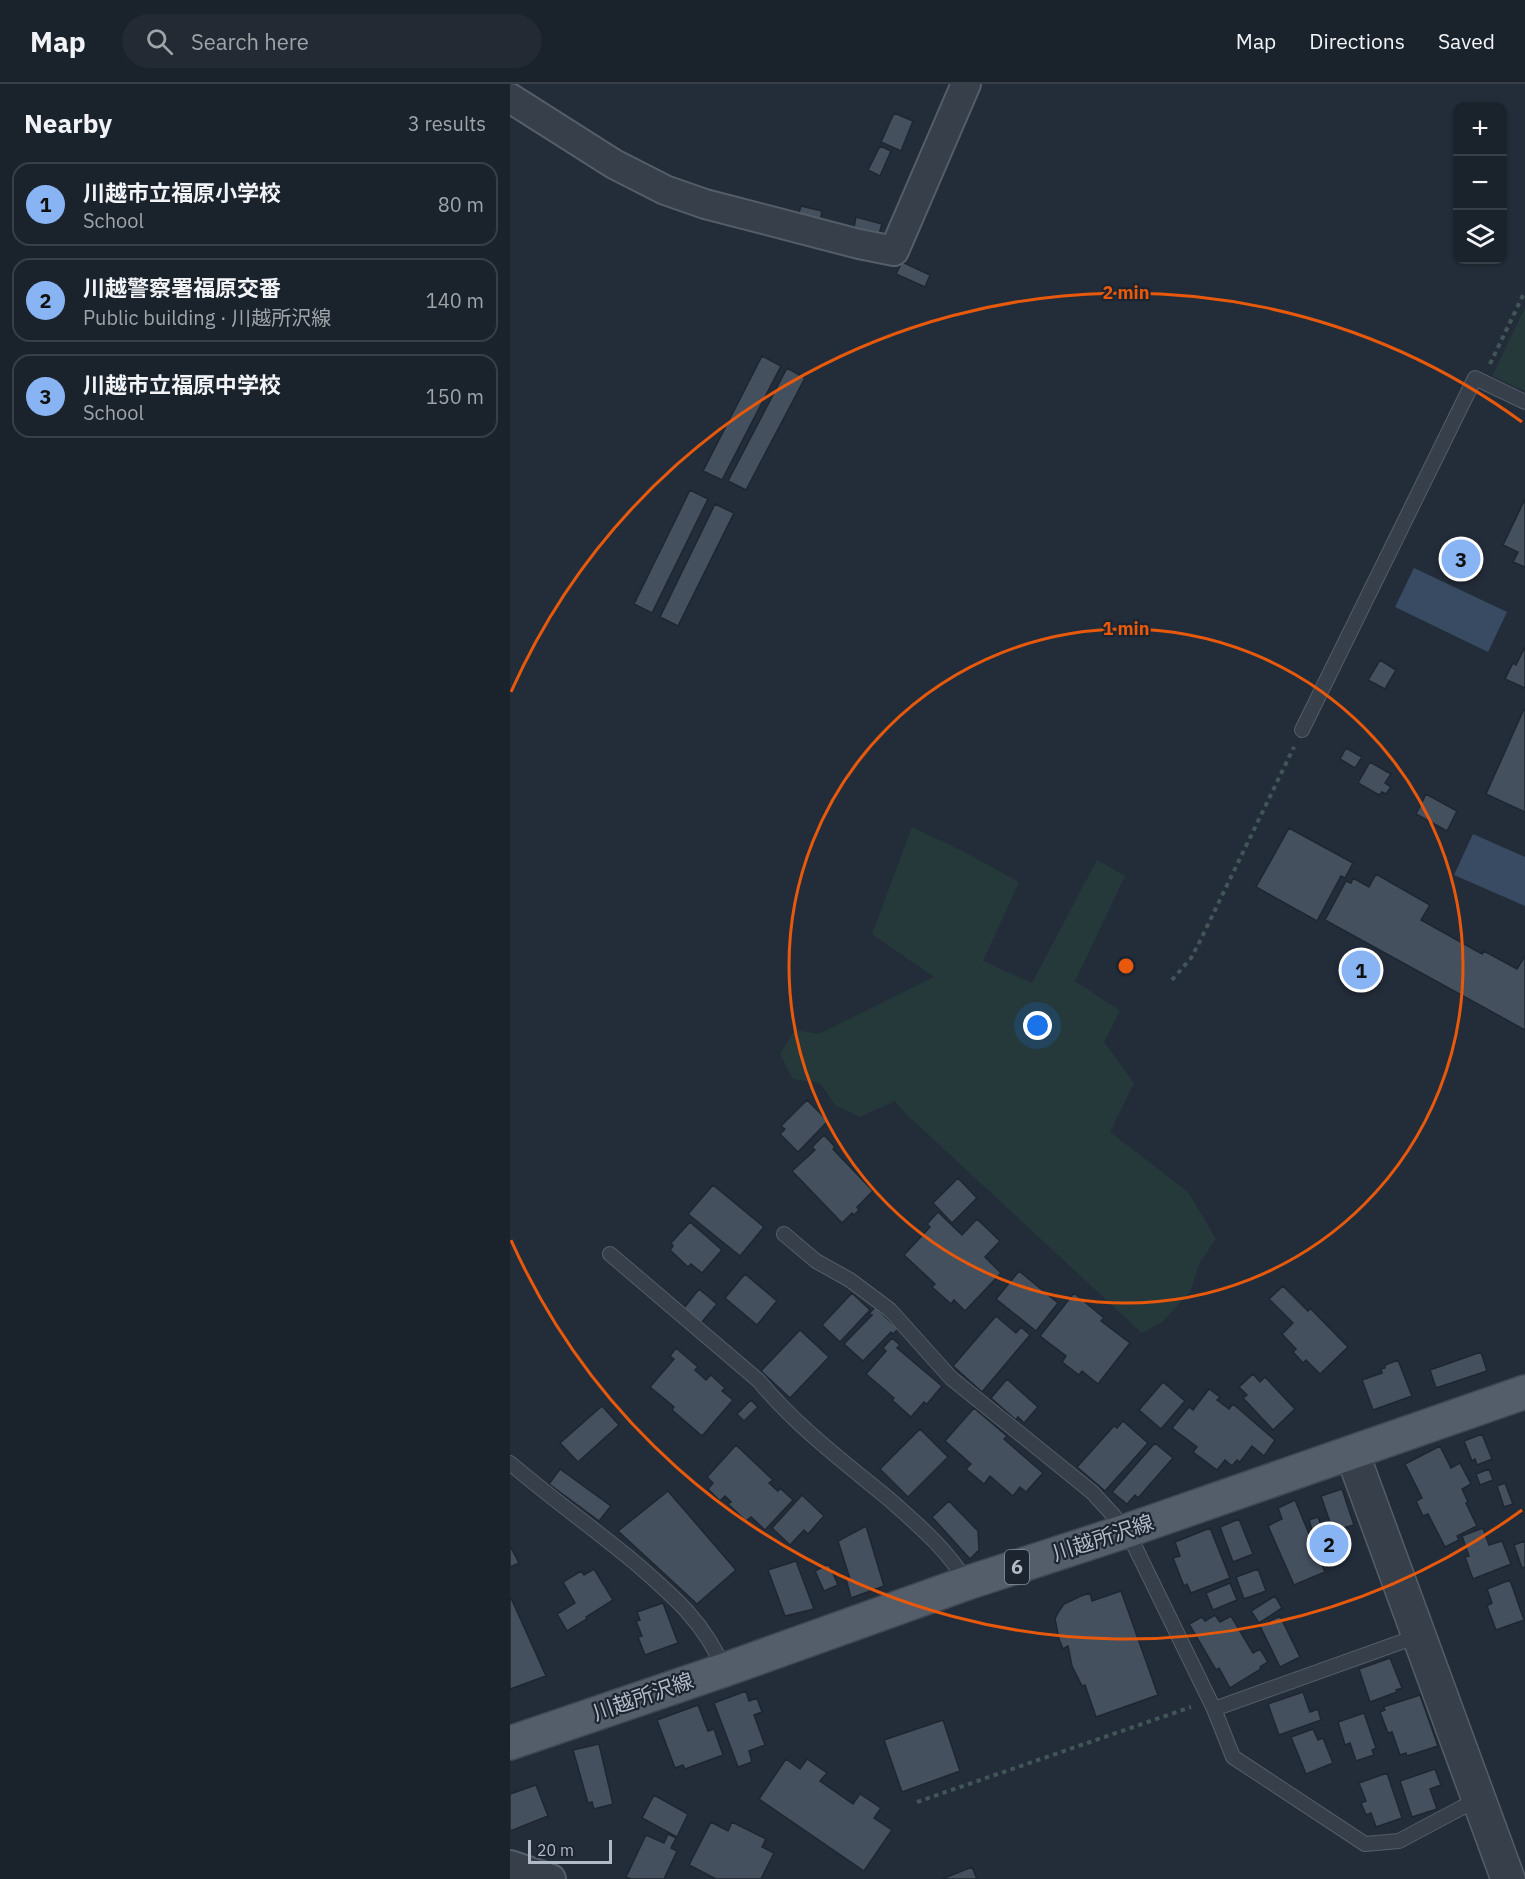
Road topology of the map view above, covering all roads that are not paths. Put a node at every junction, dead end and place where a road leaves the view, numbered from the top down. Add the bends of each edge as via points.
1 (966, 84) edge
2 (510, 98) edge
3 (1525, 402) edge
4 (1302, 730) road end
5 (784, 1234) dead end
6 (610, 1254) dead end
7 (1525, 1392) edge
8 (1352, 1453) junction
9 (513, 1470) edge
10 (1126, 1531) junction
11 (967, 1583) junction
12 (1418, 1636) junction
13 (723, 1670) junction
14 (1212, 1705) junction
15 (510, 1743) edge
16 (1478, 1801) junction
17 (510, 1865) edge
18 (551, 1879) edge
19 (1508, 1879) edge

1 - 2 street via 894,251 705,204 665,190 614,164
3 - 4 lane via 1475,378
5 - 10 lane via 816,1261 890,1310 951,1378 1092,1492
6 - 11 lane via 927,1532
7 - 8 main road, 川越所沢線 / 6
8 - 10 main road, 川越所沢線 / 6
8 - 12 street
9 - 13 lane via 607,1540 672,1595 698,1623
10 - 11 main road, 川越所沢線 / 6
10 - 14 lane
11 - 13 main road, 川越所沢線 / 6
12 - 14 lane
12 - 16 street
13 - 15 main road, 川越所沢線 / 6
14 - 16 lane via 1233,1757 1365,1844 1399,1841
16 - 19 street
17 - 18 street

